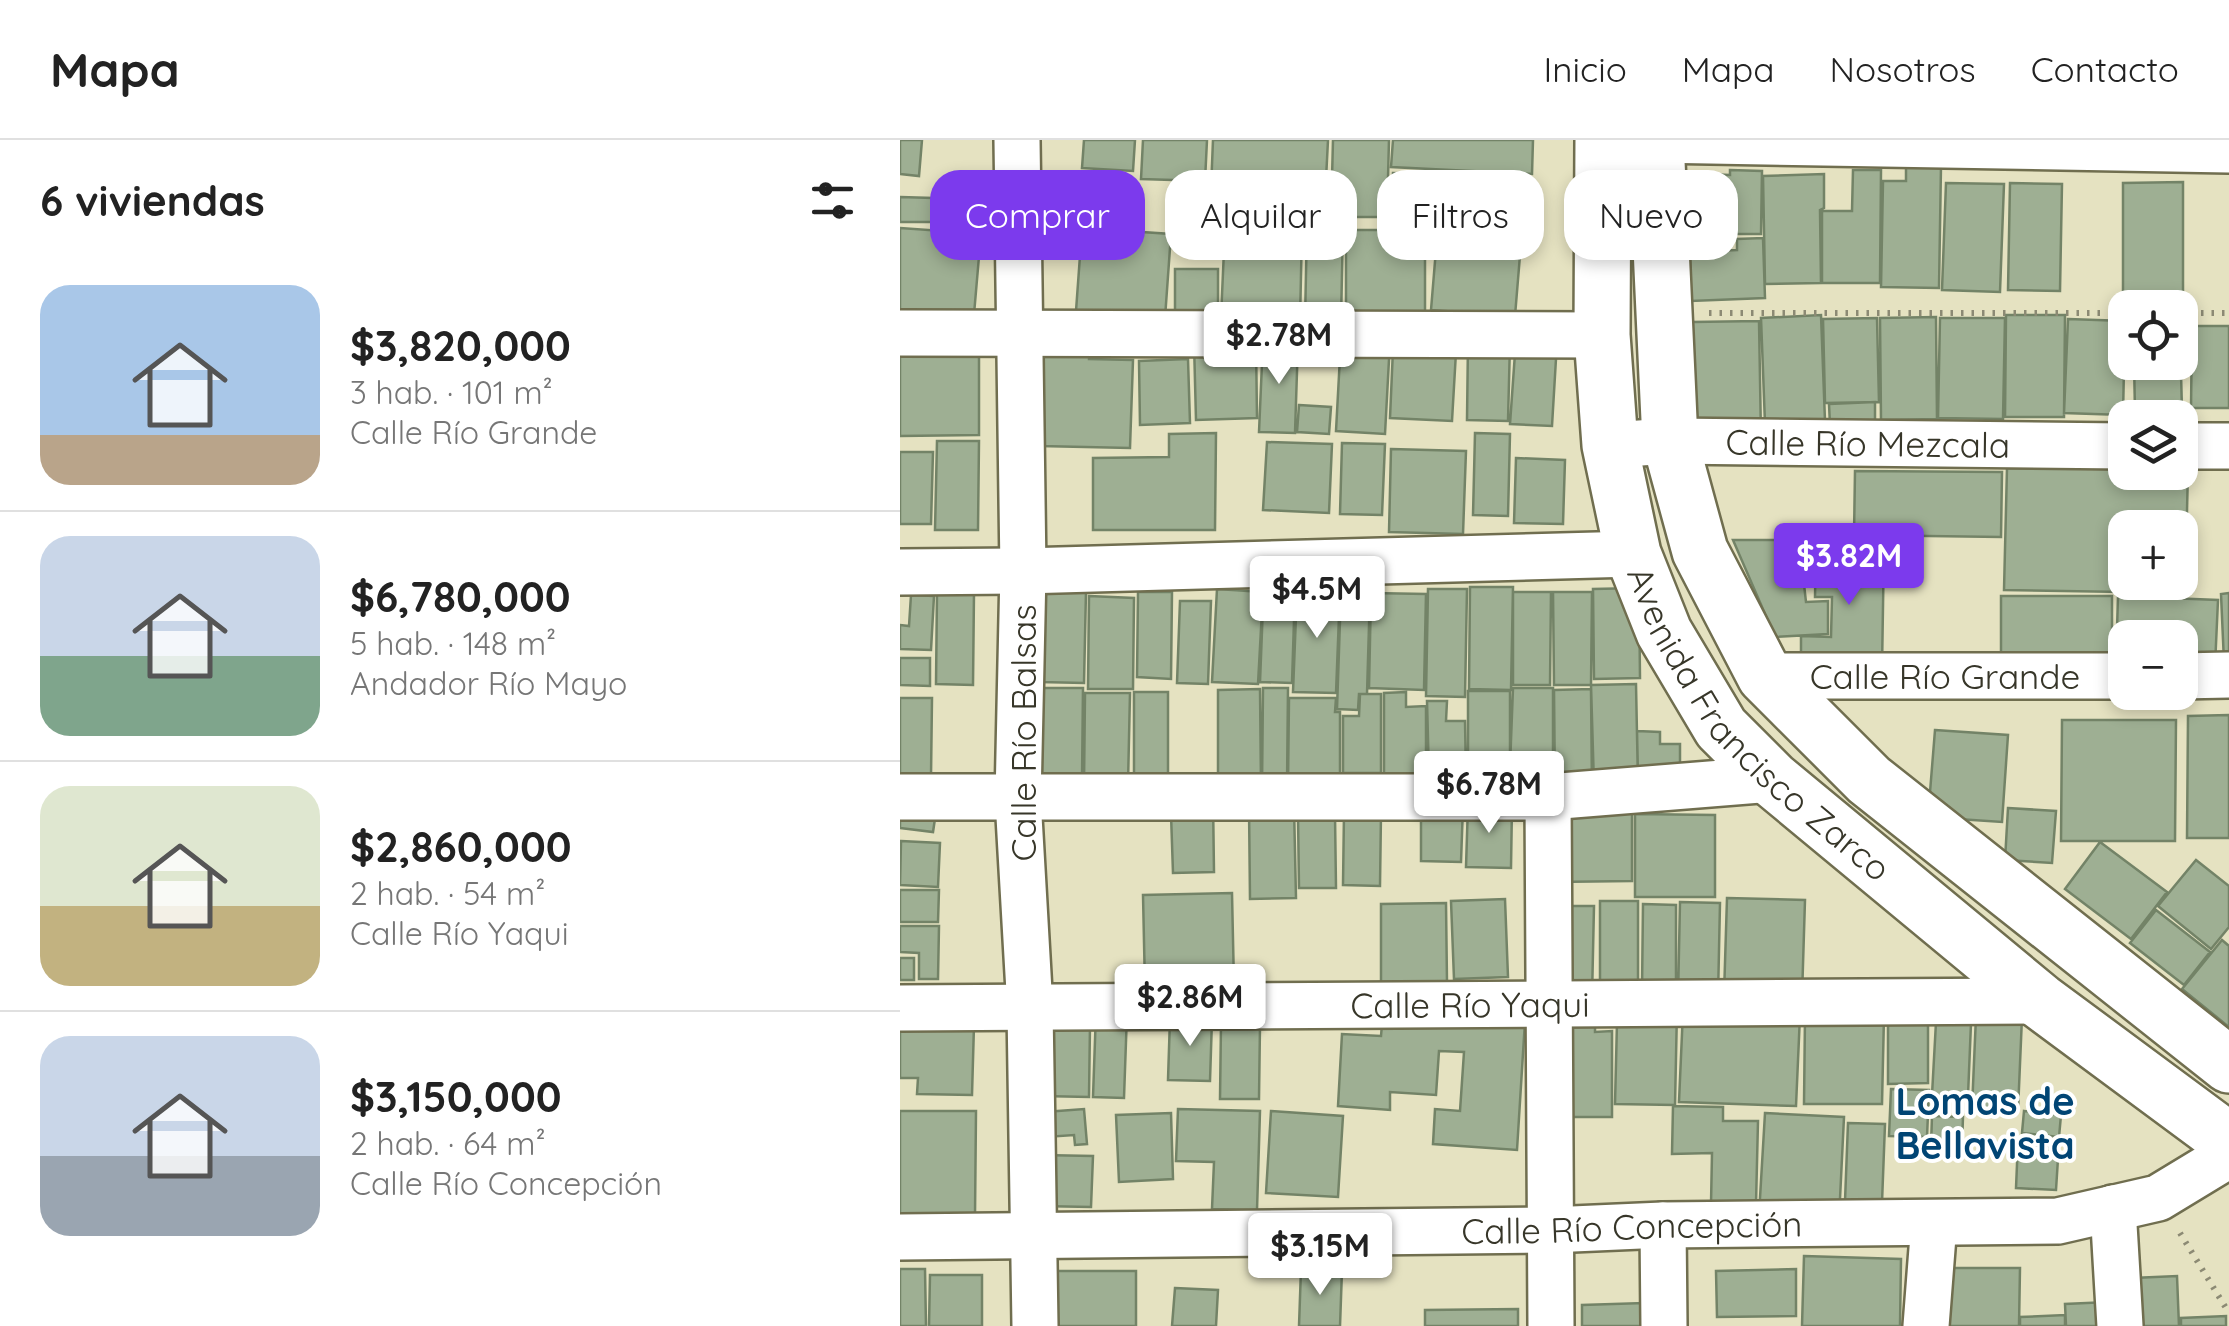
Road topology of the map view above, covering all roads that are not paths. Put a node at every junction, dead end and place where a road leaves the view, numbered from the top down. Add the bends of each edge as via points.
1 (1017, 140) edge
2 (1603, 140) edge
3 (1656, 140) edge
4 (2182, 144) edge
5 (2229, 150) edge
6 (900, 333) edge
7 (1020, 335) junction
8 (1602, 335) junction
9 (1670, 441) junction
10 (1610, 445) junction
11 (2108, 446) edge
12 (2198, 446) edge
13 (2229, 446) edge
14 (1633, 554) junction
15 (900, 572) edge
16 (1023, 572) junction
17 (1765, 676) junction
18 (2108, 676) edge
19 (2198, 676) edge
20 (2229, 676) edge
21 (1772, 779) junction
22 (900, 797) edge
23 (1548, 797) junction
24 (1018, 799) junction
25 (2040, 1001) junction
26 (1549, 1004) junction
27 (900, 1008) edge
28 (1030, 1008) junction
29 (2229, 1066) edge
30 (2229, 1141) edge
31 (2229, 1155) edge
32 (2113, 1208) junction
33 (1934, 1222) junction
34 (1663, 1226) junction
35 (1550, 1230) junction
36 (1034, 1236) junction
37 (900, 1237) edge
38 (1035, 1326) edge
39 (1550, 1326) edge
40 (1664, 1326) edge
41 (1926, 1326) edge
42 (2120, 1326) edge

1 - 7 street, Calle Río Balsas
2 - 8 street, Avenida Francisco Zarco
3 - 4 street
3 - 9 street, Avenida Francisco Zarco
4 - 5 street
6 - 7 street
7 - 8 street
7 - 16 street, Calle Río Balsas
8 - 10 street, Avenida Francisco Zarco
9 - 10 street, Calle Río Mezcala
9 - 11 street, Calle Río Mezcala
9 - 17 street, Avenida Francisco Zarco via 1700,551
10 - 14 street, Avenida Francisco Zarco
12 - 13 street
14 - 16 street
14 - 21 street, Avenida Francisco Zarco via 1664,632 1720,728
15 - 16 street
16 - 24 street, Calle Río Balsas
17 - 18 street, Calle Río Grande
17 - 29 street, Avenida Francisco Zarco via 1869,780
19 - 20 street
21 - 23 street
21 - 25 street, Avenida Francisco Zarco
22 - 24 street
23 - 24 street
23 - 26 street
24 - 28 street, Calle Río Balsas
25 - 26 street, Calle Río Yaqui
25 - 30 street, Avenida Francisco Zarco
26 - 28 street, Calle Río Yaqui
26 - 35 street
27 - 28 street, Calle Río Yaqui
28 - 36 street, Calle Río Balsas
31 - 32 street, Calle Río Concepción via 2158,1198
32 - 33 street, Calle Río Concepción via 2058,1221
32 - 42 street
33 - 34 street, Calle Río Concepción
33 - 41 street
34 - 35 street, Calle Río Concepción
34 - 40 street
35 - 36 street, Calle Río Concepción
35 - 39 street
36 - 37 street, Calle Río Concepción
36 - 38 street, Calle Río Balsas

